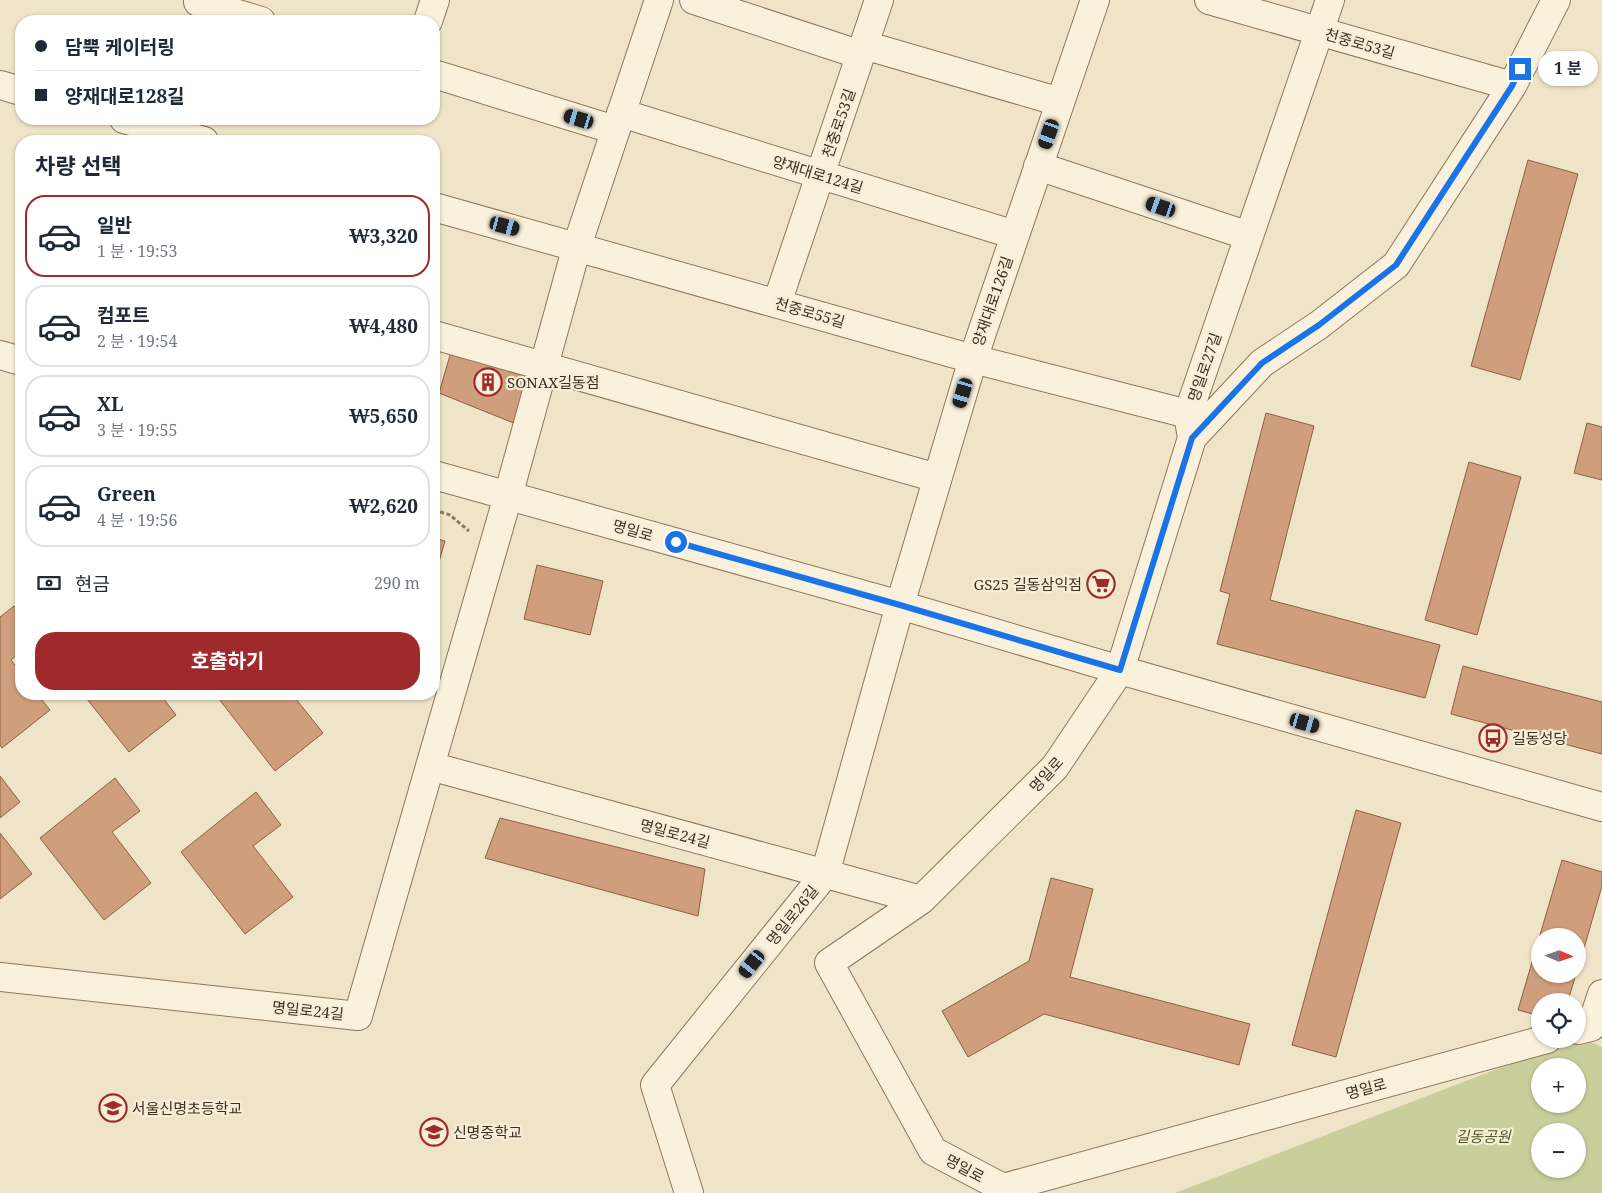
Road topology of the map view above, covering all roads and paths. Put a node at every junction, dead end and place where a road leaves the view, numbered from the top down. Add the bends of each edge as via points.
1 (435, 0) edge
2 (659, 0) edge
3 (694, 0) edge
4 (879, 0) edge
5 (1094, 0) edge
6 (1209, 0) edge
7 (1330, 0) edge
8 (1556, 0) edge
9 (197, 8) edge
10 (231, 15) edge
11 (430, 15) edge
12 (1319, 32) junction
13 (862, 50) junction
14 (440, 76) edge
15 (0, 85) edge
16 (1512, 86) junction
17 (15, 89) edge
18 (1060, 102) junction
19 (618, 122) junction
20 (154, 125) edge
21 (189, 132) edge
22 (1038, 166) junction
23 (820, 174) junction
24 (440, 209) edge
25 (1015, 235) junction
26 (1249, 236) junction
27 (577, 246) junction
28 (777, 303) junction
29 (440, 337) edge
30 (0, 355) edge
31 (15, 359) edge
32 (973, 359) junction
33 (543, 367) junction
34 (1190, 426) junction
35 (440, 477) edge
36 (937, 478) junction
37 (508, 496) junction
38 (440, 512) edge
39 (470, 532) dead end
40 (900, 605) junction
41 (1120, 670) junction
42 (430, 766) junction
43 (1602, 807) edge
44 (825, 874) junction
45 (921, 900) junction
46 (0, 977) edge
47 (1602, 994) edge
48 (1586, 1028) edge
49 (1531, 1043) edge
50 (689, 1193) edge

1 - 11 street
2 - 19 street
3 - 13 street
4 - 13 street, 천중로53길
5 - 18 street, 양재대로126길
6 - 12 street, 천중로53길
7 - 12 street, 명일로27길
8 - 16 street
9 - 10 street
12 - 16 street, 천중로53길
12 - 26 street, 명일로27길
13 - 18 street
13 - 23 street, 천중로53길
14 - 19 street, 양재대로124길
15 - 17 street
16 - 34 street via 1396,265 1319,325 1262,363
18 - 22 street, 양재대로126길
19 - 23 street, 양재대로124길
19 - 27 street
20 - 21 street
22 - 25 street, 양재대로126길
22 - 26 street
23 - 25 street, 양재대로124길
23 - 28 street, 천중로53길
24 - 27 street, 천중로55길
25 - 32 street, 양재대로126길
26 - 34 street, 명일로27길
27 - 28 street, 천중로55길
27 - 33 street
28 - 32 street, 천중로55길
29 - 33 street
30 - 31 street
32 - 34 street, 천중로55길
32 - 36 street, 양재대로126길
33 - 36 street
33 - 37 street
34 - 41 street, 명일로27길
35 - 37 street, 명일로
36 - 40 street, 양재대로126길
37 - 40 street, 명일로
37 - 42 street, 명일로24길
38 - 39 path via 450,515
40 - 41 street, 명일로
40 - 44 street, 명일로26길
41 - 43 street, 명일로
41 - 45 street, 명일로 via 1056,767
42 - 44 street, 명일로24길
42 - 46 street, 명일로24길 via 358,1016
44 - 45 street, 명일로24길
44 - 50 street, 명일로26길 via 656,1085
45 - 49 street, 명일로 via 829,964 933,1151 1003,1188
47 - 48 street via 1590,1027

